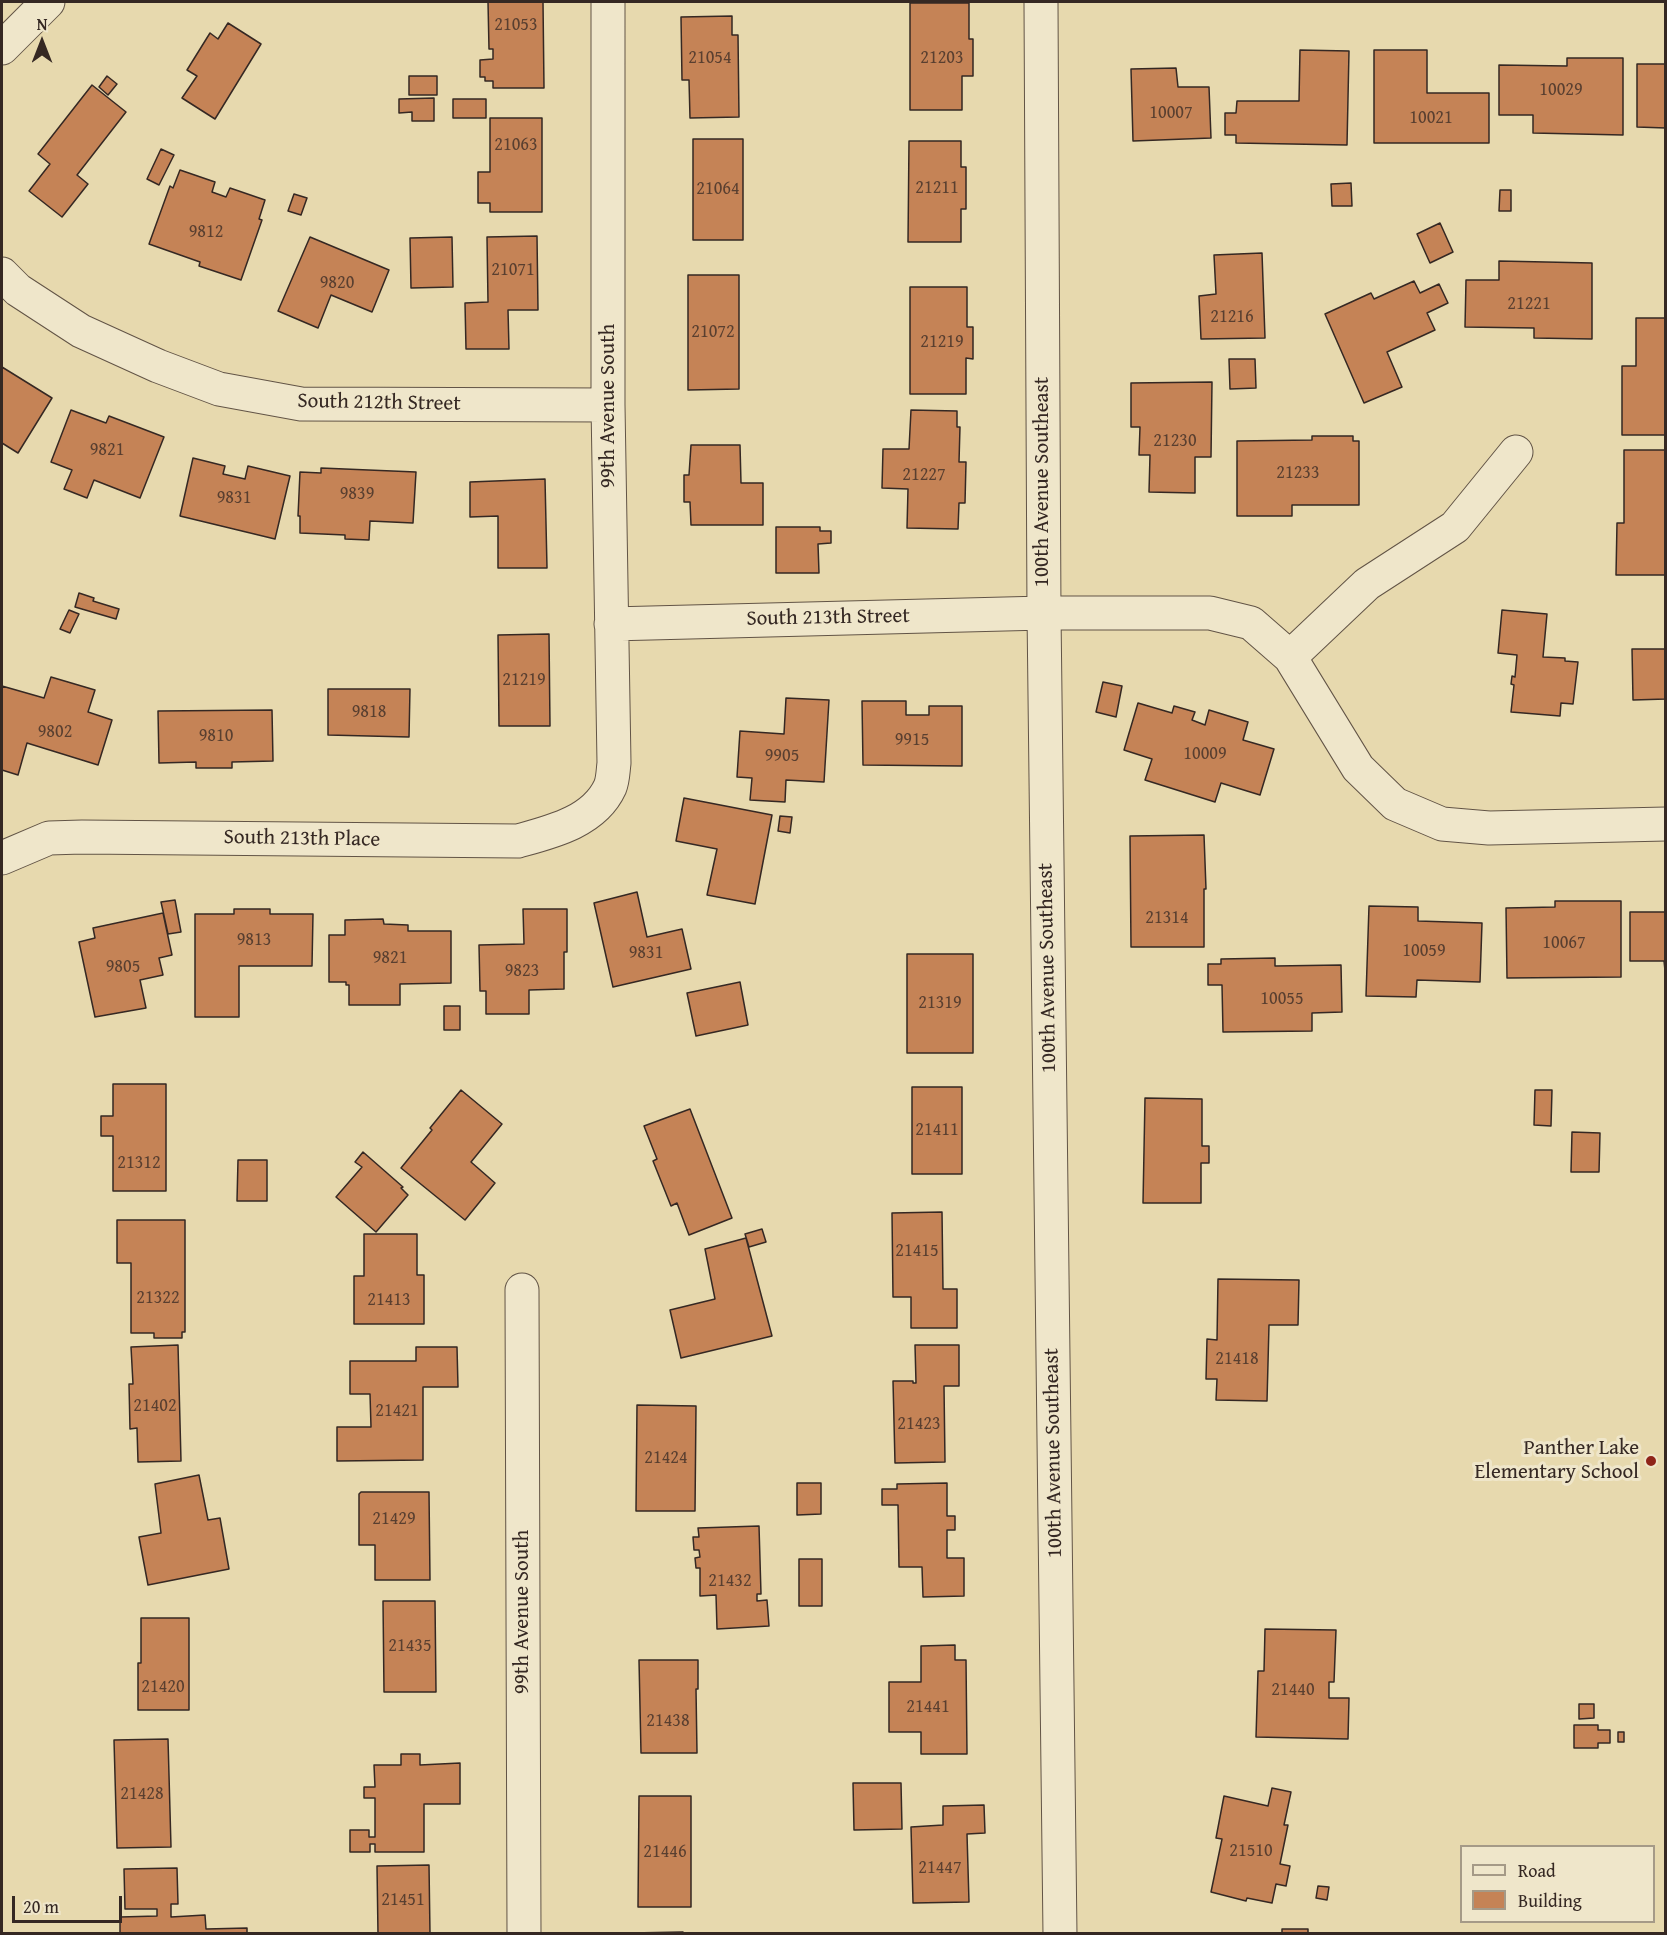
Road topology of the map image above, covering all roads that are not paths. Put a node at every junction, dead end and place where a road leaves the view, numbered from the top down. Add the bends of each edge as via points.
1 (48, 2) edge
2 (608, 2) edge
3 (1041, 2) edge
4 (2, 48) edge
5 (2, 274) edge
6 (608, 405) junction
7 (1516, 452) dead end
8 (1044, 613) junction
9 (611, 624) junction
10 (1290, 657) junction
11 (598, 806) joint
12 (1665, 824) edge
13 (2, 858) edge
14 (522, 1290) dead end
15 (524, 1934) edge
16 (1060, 1934) edge

1 - 4 street
2 - 6 street, 99th Avenue South
3 - 8 street, 100th Avenue Southeast
5 - 6 street, South 212th Street via 18,290 81,331 219,389 301,404
6 - 9 street, 99th Avenue South
7 - 10 street via 1455,527 1367,584
8 - 9 street, South 213th Street
8 - 10 street, South 213th Street via 1210,613 1251,623
8 - 16 street, 100th Avenue Southeast
9 - 11 street, 99th Avenue South via 614,764 611,786
10 - 12 street, South 213th Street via 1358,768 1395,804 1442,824 1489,828
11 - 13 street, South 213th Place via 564,828 518,841 71,837 49,838
14 - 15 street, 99th Avenue South

